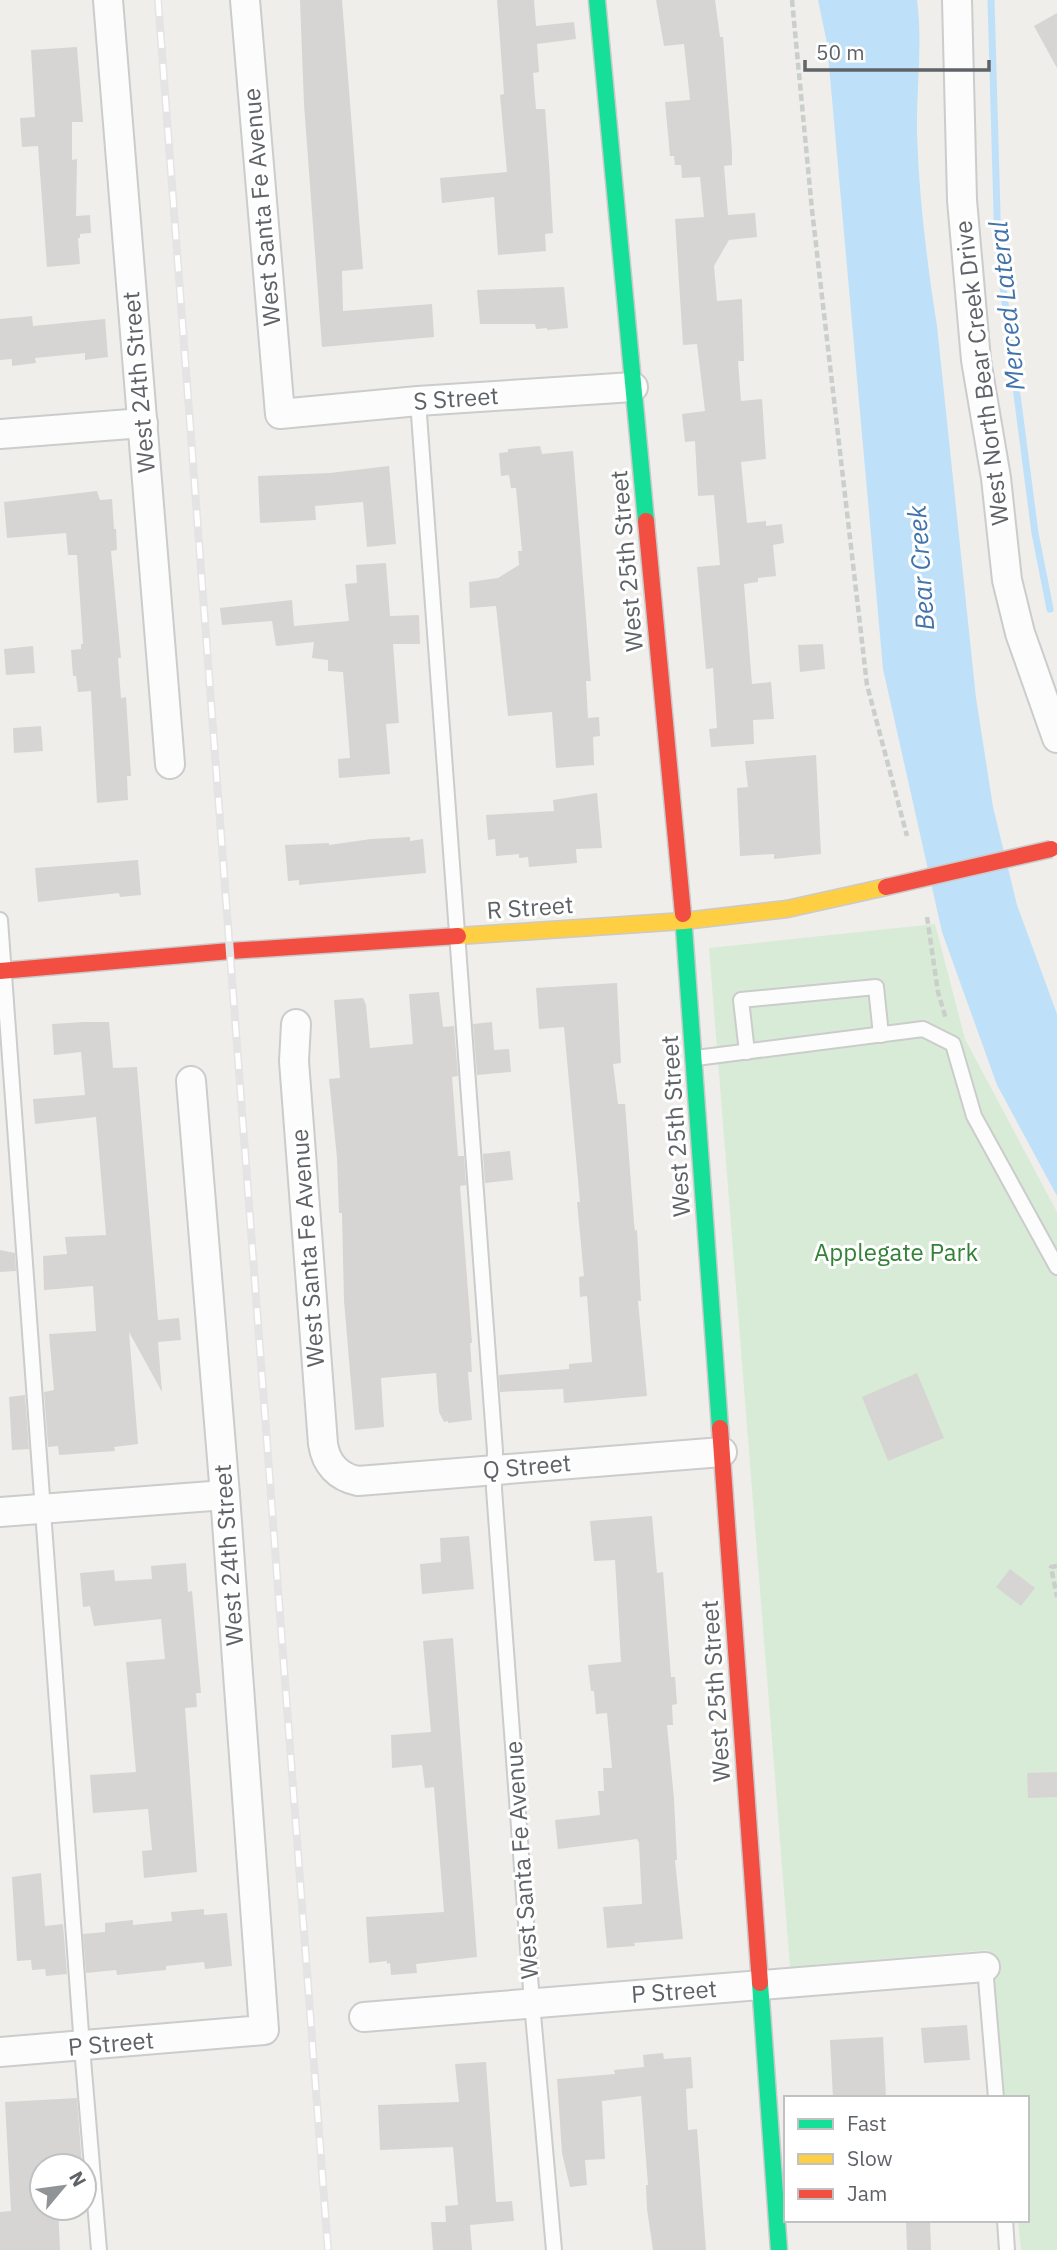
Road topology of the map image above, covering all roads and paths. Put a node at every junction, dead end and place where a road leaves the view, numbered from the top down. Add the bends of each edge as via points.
1 (108, 0) edge
2 (245, 0) edge
3 (597, 0) edge
4 (792, 0) edge
5 (957, 0) edge
6 (634, 387) junction
7 (418, 401) junction
8 (279, 414) joint
9 (143, 423) junction
10 (0, 433) edge
11 (1057, 738) edge
12 (170, 765) dead end
13 (907, 836) dead end
14 (1054, 848) edge
15 (927, 917) dead end
16 (0, 920) edge
17 (684, 921) junction
18 (456, 936) junction
19 (2, 971) edge
20 (296, 1024) dead end
21 (881, 1035) junction
22 (953, 1044) junction
23 (747, 1052) junction
24 (694, 1059) junction
25 (191, 1081) dead end
26 (1057, 1267) edge
27 (722, 1452) junction
28 (334, 1469) joint
29 (495, 1470) junction
30 (225, 1495) junction
31 (43, 1508) junction
32 (0, 1512) edge
33 (1057, 1566) edge
34 (1057, 1597) edge
35 (985, 1967) joint
36 (759, 1985) junction
37 (532, 2003) junction
38 (363, 2017) dead end
39 (264, 2030) joint
40 (82, 2047) junction
41 (0, 2052) edge
42 (996, 2096) edge
43 (1005, 2222) edge
44 (99, 2250) edge
45 (554, 2250) edge
46 (779, 2250) edge
47 (1007, 2250) edge

1 - 9 street, West 24th Street
2 - 8 street, West Santa Fe Avenue
3 - 6 street, West 25th Street
4 - 13 path via 867,685
5 - 11 street, West North Bear Creek Drive via 962,200 976,360 1007,580 1020,633
6 - 7 street, S Street
6 - 17 street, West 25th Street
7 - 8 street, S Street
7 - 18 lane, West Santa Fe Avenue
9 - 10 street
9 - 12 street, West 24th Street
14 - 17 street, R Street, bridge via 787,909
15 - 22 path via 938,992
16 - 19 lane
17 - 18 street, R Street
17 - 24 street, West 25th Street
18 - 19 street, R Street
18 - 29 lane, West Santa Fe Avenue
19 - 31 lane
20 - 28 street, West Santa Fe Avenue via 293,1061 323,1444
21 - 22 lane via 923,1029
21 - 23 lane
21 - 23 lane via 876,987 741,1000
22 - 26 lane via 974,1116
23 - 24 lane
24 - 27 street, West 25th Street
25 - 30 street, West 24th Street
27 - 29 street, Q Street
27 - 36 street, West 25th Street
28 - 29 street, Q Street via 358,1481
29 - 37 lane, West Santa Fe Avenue
30 - 31 street
30 - 39 street, West 24th Street
31 - 32 street
31 - 40 lane
33 - 34 path via 1051,1567
35 - 36 street, P Street
35 - 42 lane
36 - 37 street, P Street
36 - 46 street, West 25th Street
37 - 38 street, P Street
37 - 45 lane, West Santa Fe Avenue
39 - 40 street, P Street
40 - 41 street, P Street
40 - 44 lane
43 - 47 lane

